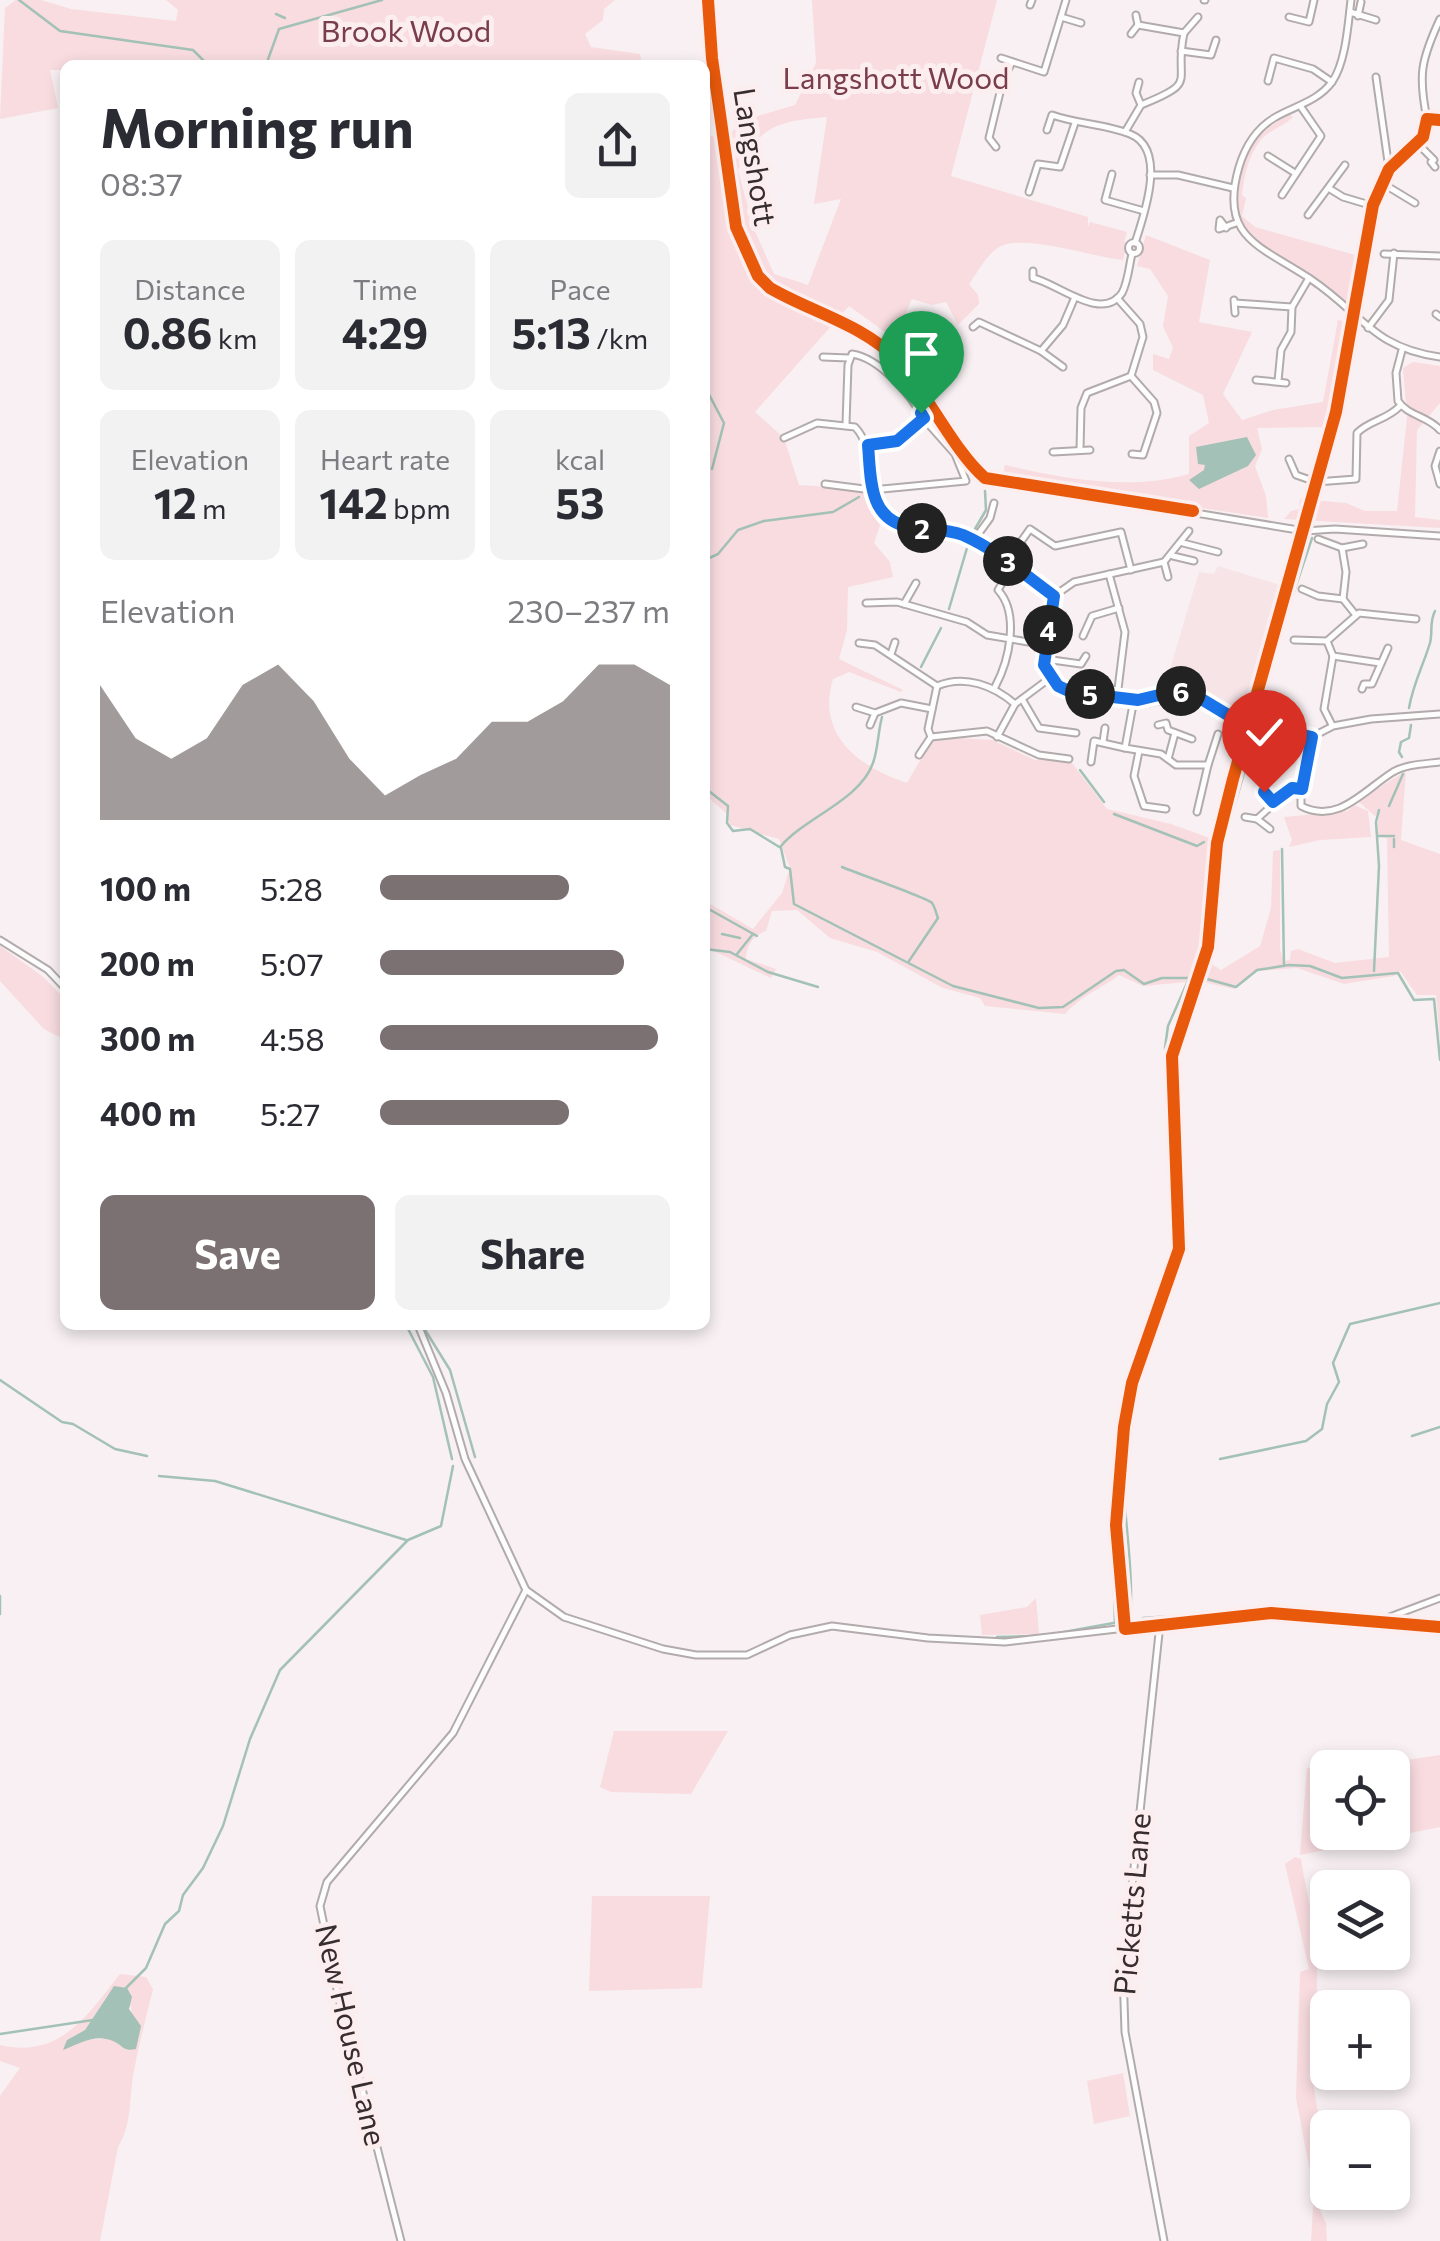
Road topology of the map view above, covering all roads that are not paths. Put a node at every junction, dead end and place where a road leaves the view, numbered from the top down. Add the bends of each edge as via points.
1 (708, 0) edge
2 (1066, 0) edge
3 (1314, 0) edge
4 (1351, 0) edge
5 (1361, 2) edge
6 (1350, 12) junction
7 (1136, 15) dead end
8 (1289, 16) dead end
9 (1358, 16) junction
10 (1061, 17) junction
11 (1198, 17) dead end
12 (1440, 18) edge
13 (1376, 20) dead end
14 (1081, 23) dead end
15 (1138, 25) junction
16 (1184, 33) junction
17 (1131, 34) dead end
18 (1216, 40) dead end
19 (1181, 51) junction
20 (1001, 58) dead end
21 (1012, 62) junction
22 (1044, 72) junction
23 (1052, 75) dead end
24 (1376, 77) dead end
25 (1268, 81) dead end
26 (1139, 82) dead end
27 (1332, 82) junction
28 (1141, 105) junction
29 (1300, 107) junction
30 (1427, 119) junction
31 (1440, 120) edge
32 (1075, 123) junction
33 (1048, 130) dead end
34 (1125, 132) junction
35 (989, 138) junction
36 (979, 140) dead end
37 (1417, 143) junction
38 (996, 147) dead end
39 (1268, 156) dead end
40 (1345, 165) dead end
41 (1436, 167) dead end
42 (1389, 168) junction
43 (1112, 174) dead end
44 (1294, 174) junction
45 (1150, 175) junction
46 (1382, 183) junction
47 (1020, 186) dead end
48 (1233, 188) junction
49 (1330, 189) junction
50 (1282, 195) dead end
51 (1415, 203) dead end
52 (1373, 206) junction
53 (1144, 211) junction
54 (1308, 215) dead end
55 (1236, 223) junction
56 (1226, 228) dead end
57 (1384, 254) dead end
58 (1394, 254) junction
59 (1440, 256) edge
60 (1362, 268) dead end
61 (1309, 278) junction
62 (1030, 286) dead end
63 (1075, 296) junction
64 (1118, 298) junction
65 (1292, 307) junction
66 (982, 312) dead end
67 (1235, 313) dead end
68 (1368, 328) junction
69 (1044, 350) junction
70 (1402, 350) junction
71 (822, 357) dead end
72 (1440, 357) edge
73 (849, 358) junction
74 (1063, 368) dead end
75 (1130, 376) junction
76 (1256, 380) dead end
77 (1278, 382) junction
78 (1286, 382) dead end
79 (1400, 406) junction
80 (924, 418) junction
81 (846, 424) junction
82 (1440, 430) edge
83 (784, 438) dead end
84 (868, 445) junction
85 (1080, 450) junction
86 (1090, 450) dead end
87 (1440, 451) edge
88 (1053, 452) dead end
89 (1132, 454) dead end
90 (1289, 459) dead end
91 (826, 484) dead end
92 (1440, 484) edge
93 (872, 490) junction
94 (994, 503) dead end
95 (1189, 532) dead end
96 (1440, 536) edge
97 (1318, 539) dead end
98 (974, 540) junction
99 (1183, 543) junction
100 (1362, 544) dead end
101 (1342, 548) junction
102 (1218, 552) dead end
103 (1171, 556) junction
104 (1194, 560) dead end
105 (1164, 562) junction
106 (1010, 563) junction
107 (1131, 570) junction
108 (1110, 574) junction
109 (1168, 577) dead end
110 (916, 583) dead end
111 (1302, 588) dead end
112 (1054, 596) junction
113 (1343, 599) junction
114 (866, 603) dead end
115 (904, 604) junction
116 (1119, 608) junction
117 (1355, 614) junction
118 (1416, 619) dead end
119 (1083, 636) dead end
120 (1008, 640) junction
121 (1294, 640) dead end
122 (1327, 641) junction
123 (895, 642) dead end
124 (860, 643) dead end
125 (1046, 644) junction
126 (1388, 648) dead end
127 (891, 654) junction
128 (1086, 656) dead end
129 (1334, 656) junction
130 (1044, 659) junction
131 (1381, 664) junction
132 (1050, 678) junction
133 (937, 686) junction
134 (996, 687) junction
135 (1362, 689) dead end
136 (1117, 697) junction
137 (1022, 698) junction
138 (1134, 699) junction
139 (1015, 704) junction
140 (856, 707) dead end
141 (932, 709) junction
142 (875, 713) junction
143 (1440, 714) edge
144 (870, 725) dead end
145 (1158, 725) dead end
146 (1332, 726) junction
147 (1105, 728) dead end
148 (1076, 733) dead end
149 (1175, 733) junction
150 (1218, 734) dead end
151 (932, 736) junction
152 (997, 737) junction
153 (1312, 737) junction
154 (1192, 739) dead end
155 (1103, 742) junction
156 (1126, 748) junction
157 (1139, 751) junction
158 (919, 755) dead end
159 (1069, 758) dead end
160 (1168, 759) junction
161 (1092, 762) dead end
162 (1440, 762) edge
163 (1208, 765) junction
164 (1302, 789) junction
165 (1264, 792) dead end
166 (1273, 802) junction
167 (1166, 809) dead end
168 (1196, 812) dead end
169 (1245, 818) dead end
170 (1256, 819) junction
171 (1270, 829) dead end
172 (0, 940) edge
173 (60, 983) edge
174 (420, 1330) edge
175 (526, 1590) junction
176 (1440, 1598) edge
177 (1160, 1624) junction
178 (401, 2241) edge
179 (1164, 2241) edge

1 - 96 street, Langshott via 736,226 758,276 792,301 868,336 896,360 985,478 1304,531
2 - 10 street
3 - 8 street via 1309,22
4 - 6 street
5 - 9 street
6 - 9 street
6 - 27 street
7 - 15 street
9 - 13 street
10 - 14 street
10 - 22 street
11 - 16 street
12 - 30 street via 1420,75
15 - 16 street
15 - 17 street
16 - 19 street
18 - 19 street via 1212,55
19 - 28 street via 1179,86
20 - 21 street
21 - 22 street
21 - 35 street
22 - 23 street
24 - 42 street
25 - 27 street via 1274,58
26 - 28 street
27 - 29 street
28 - 34 street
29 - 44 street via 1321,136
29 - 48 street via 1256,132
30 - 31 street
30 - 37 street
32 - 33 street via 1052,115
32 - 34 street
32 - 47 street via 1060,166 1036,163 1029,191
34 - 45 street via 1142,142
35 - 36 street
35 - 38 street
37 - 41 street
37 - 42 street
39 - 44 street
40 - 49 street
42 - 46 street
43 - 53 street via 1105,200
44 - 50 street
45 - 48 street
45 - 53 street
46 - 51 street
46 - 52 street
48 - 55 street
49 - 52 street
49 - 54 street
52 - 60 street
53 - 64 street via 1139,250
55 - 56 street
55 - 61 street via 1256,246
57 - 58 street
58 - 59 street
58 - 68 street via 1389,300
61 - 65 street
61 - 68 street
62 - 63 street via 1033,274
63 - 64 street via 1099,305
63 - 69 street
64 - 75 street via 1143,337
65 - 67 street via 1234,301
65 - 77 street
66 - 69 street via 976,324
68 - 70 street
69 - 74 street
70 - 72 street
70 - 79 street via 1395,390
71 - 73 street
73 - 80 street via 872,360
73 - 81 street
75 - 85 street via 1087,393
75 - 89 street via 1157,413 1143,455
76 - 77 street
77 - 78 street
79 - 82 street
79 - 90 street via 1357,433 1356,479 1316,482 1296,475
80 - 84 street via 897,441
80 - 93 street via 955,454 966,480
81 - 83 street via 810,425
81 - 84 street
84 - 93 street
85 - 86 street
85 - 88 street
87 - 92 street via 1434,466
91 - 93 street
93 - 98 street via 880,511 894,522
94 - 98 street
95 - 99 street
97 - 101 street
98 - 106 street
99 - 102 street
99 - 103 street
100 - 101 street
101 - 113 street
103 - 104 street
103 - 105 street
105 - 107 street
105 - 109 street
106 - 107 street via 1030,529 1056,546 1121,532
106 - 112 street
106 - 120 street via 998,590 1011,614
107 - 108 street
108 - 112 street via 1074,582
108 - 116 street
110 - 115 street
111 - 113 street
112 - 125 street
113 - 117 street
114 - 115 street
115 - 120 street
116 - 119 street via 1092,616
116 - 136 street via 1125,632
117 - 118 street
117 - 122 street
120 - 125 street
120 - 134 street
121 - 122 street
122 - 129 street
123 - 127 street
124 - 127 street
125 - 130 street
126 - 131 street
127 - 133 street
128 - 130 street via 1081,664
129 - 131 street
129 - 146 street via 1324,709
130 - 132 street
131 - 135 street
132 - 136 street via 1071,692
132 - 137 street
133 - 134 street
133 - 141 street
134 - 139 street
136 - 138 street
137 - 139 street
137 - 148 street via 1040,728
138 - 153 street via 1180,690 1238,721
138 - 156 street
139 - 152 street
140 - 142 street
141 - 142 street via 901,703
141 - 151 street
142 - 144 street
143 - 146 street
145 - 149 street via 1166,722
146 - 153 street
147 - 155 street
149 - 154 street
149 - 160 street
150 - 163 street
151 - 152 street via 969,730
151 - 158 street
152 - 159 street via 1040,755
153 - 164 street
155 - 156 street
155 - 161 street via 1092,744
156 - 157 street
157 - 160 street
157 - 167 street via 1131,776 1144,806
160 - 163 street
162 - 164 street via 1396,770 1346,808 1307,809 1301,806
163 - 168 street
164 - 166 street via 1292,788
165 - 166 street
166 - 170 street
169 - 170 street
170 - 171 street
172 - 173 street
174 - 175 street via 465,1459
175 - 177 street via 546,1608 611,1634 663,1650 727,1657 832,1626 1006,1642
175 - 178 street, New House Lane via 453,1733 328,1882 320,1906
176 - 177 street via 1380,1621 1272,1613
177 - 179 street, Picketts Lane via 1122,1971 1126,2044

